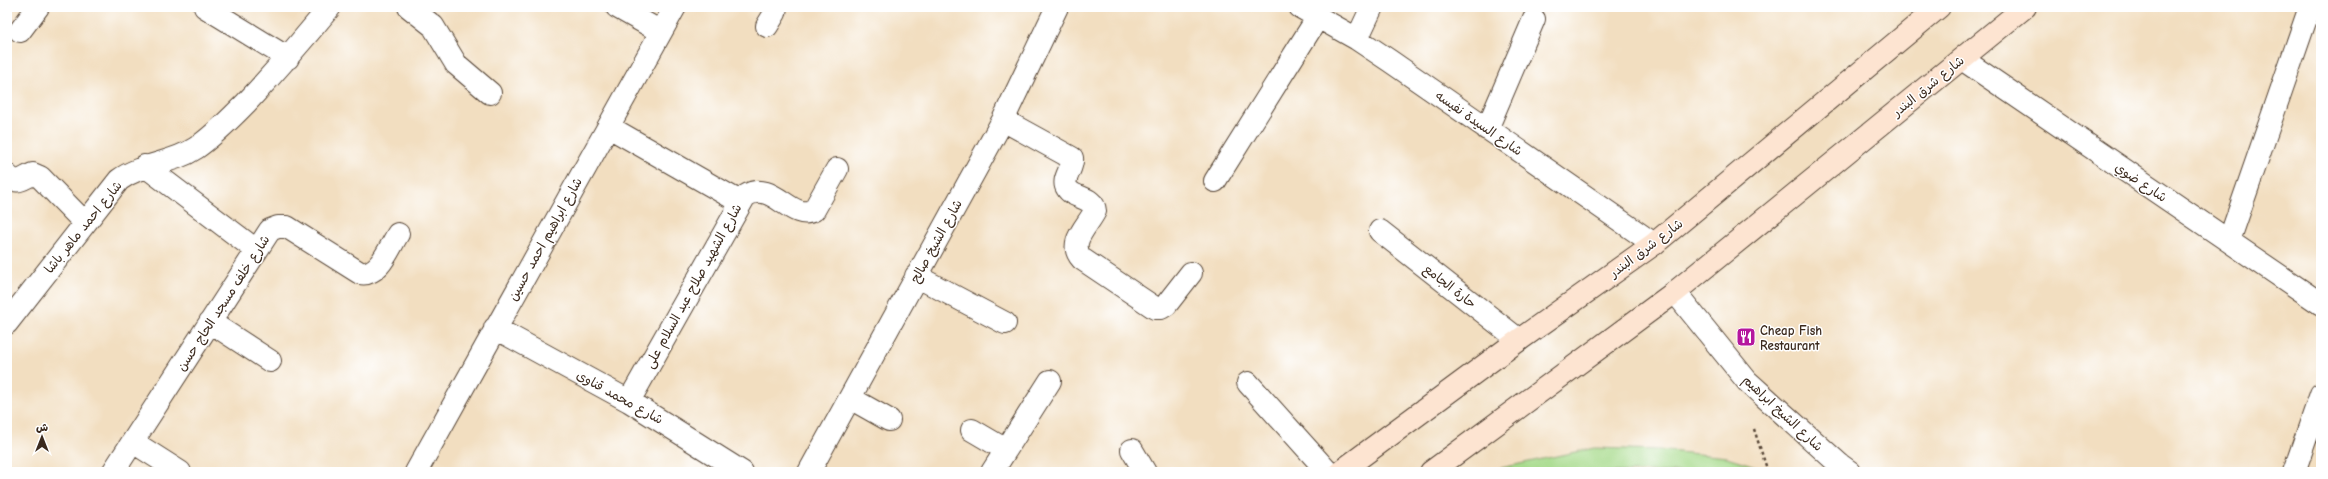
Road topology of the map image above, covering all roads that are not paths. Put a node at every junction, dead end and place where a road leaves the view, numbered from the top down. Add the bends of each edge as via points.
1 (38, 7) edge
2 (205, 7) edge
3 (330, 7) edge
4 (409, 7) edge
5 (617, 7) edge
6 (675, 7) edge
7 (1057, 7) edge
8 (1372, 7) edge
9 (1939, 7) edge
10 (2025, 7) edge
11 (2311, 7) edge
12 (1309, 12) edge
13 (2321, 16) edge
14 (1534, 20) dead end
15 (20, 31) dead end
16 (661, 32) junction
17 (1357, 39) junction
18 (288, 58) junction
19 (1962, 59) junction
20 (490, 93) dead end
21 (1003, 120) junction
22 (609, 127) junction
23 (1487, 129) junction
24 (145, 166) junction
25 (837, 169) dead end
26 (7, 175) edge
27 (1215, 181) dead end
28 (740, 202) junction
29 (84, 222) junction
30 (1380, 231) dead end
31 (398, 234) dead end
32 (2229, 242) junction
33 (1654, 244) junction
34 (256, 250) junction
35 (1191, 273) dead end
36 (916, 276) junction
37 (1675, 292) junction
38 (2321, 304) edge
39 (210, 322) junction
40 (7, 323) edge
41 (1005, 323) dead end
42 (495, 328) junction
43 (1519, 340) junction
44 (270, 361) dead end
45 (1050, 381) dead end
46 (1248, 383) dead end
47 (850, 398) junction
48 (2320, 400) edge
49 (629, 401) junction
50 (889, 420) dead end
51 (972, 430) dead end
52 (133, 442) junction
53 (1006, 450) junction
54 (1132, 450) dead end
55 (994, 471) edge
56 (113, 472) edge
57 (180, 472) edge
58 (416, 472) edge
59 (742, 472) edge
60 (809, 472) edge
61 (1145, 472) edge
62 (1328, 472) edge
63 (1340, 472) edge
64 (1431, 472) edge
65 (1850, 472) edge
66 (2294, 472) edge

1 - 15 street
2 - 18 street
3 - 18 street, شارع احمد ماهر باشا
4 - 20 street via 434,26 456,64
5 - 16 street
6 - 16 street, شارع ابراهيم احمد حسين
7 - 21 street, شارع الشيخ صالح
8 - 17 street
9 - 33 main road, شارع شرق البندر
10 - 19 main road, شارع شرق البندر
11 - 13 street
11 - 32 street
12 - 17 street, شارع السيدة نفيسه
12 - 27 street
14 - 23 street
16 - 22 street, شارع ابراهيم احمد حسين
17 - 23 street, شارع السيدة نفيسه
18 - 24 street, شارع احمد ماهر باشا via 216,133 195,149 172,160
19 - 32 street, شارع ضوي
19 - 37 main road, شارع شرق البندر
21 - 35 street via 1072,158 1066,187 1092,202 1095,211 1075,245 1076,253 1082,259 1155,308 1166,305
21 - 36 street, شارع الشيخ صالح
22 - 28 street
22 - 42 street, شارع ابراهيم احمد حسين
23 - 33 street, شارع السيدة نفيسه
24 - 29 street, شارع احمد ماهر باشا via 131,171 119,180
24 - 34 street
25 - 28 street, شارع الشهيد صلاح عبد السلام على via 814,210 810,212 800,212 759,191 751,192
26 - 29 street via 14,181 34,174 40,176
28 - 49 street, شارع الشهيد صلاح عبد السلام على
29 - 40 street, شارع احمد ماهر باشا
30 - 43 street, حارة الجامع
31 - 34 street, شارع خلف مسجد الحاج حسن via 371,273 360,273 287,227 270,230
32 - 38 street, شارع ضوي
33 - 43 main road, شارع شرق البندر
34 - 39 street, شارع خلف مسجد الحاج حسن
36 - 41 street
36 - 47 street, شارع الشيخ صالح
37 - 64 main road, شارع شرق البندر
37 - 65 street, شارع الشيخ ابراهيم via 1748,381 1838,464
39 - 44 street
39 - 52 street, شارع خلف مسجد الحاج حسن
42 - 49 street, شارع محمد قناوى
42 - 58 street, شارع ابراهيم احمد حسين
43 - 63 main road, شارع شرق البندر
45 - 53 street
46 - 62 street
47 - 50 street
47 - 60 street, شارع الشيخ صالح
48 - 66 street
49 - 59 street, شارع محمد قناوى
51 - 53 street
52 - 56 street, شارع خلف مسجد الحاج حسن
52 - 57 street
53 - 55 street
54 - 61 street

